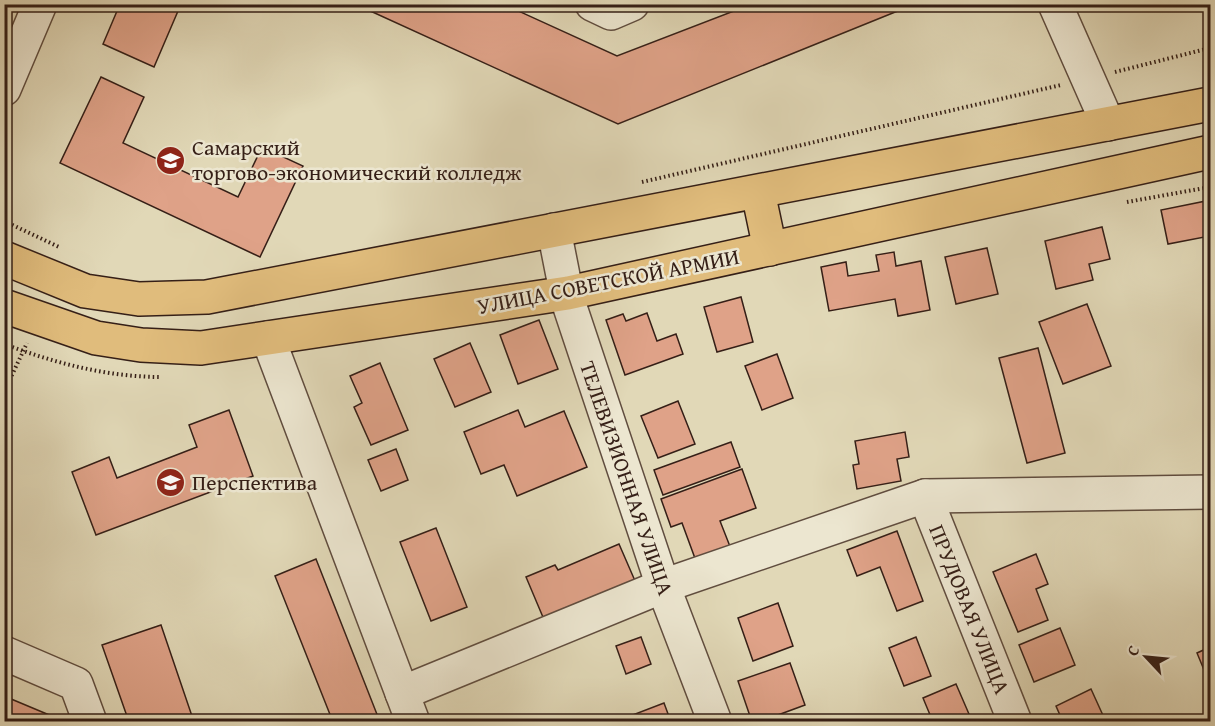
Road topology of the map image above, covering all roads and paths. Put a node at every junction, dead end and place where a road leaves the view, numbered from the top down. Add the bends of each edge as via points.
1 (40, 4) edge
2 (592, 4) edge
3 (632, 4) edge
4 (1055, 4) edge
5 (1210, 48) edge
6 (1088, 79) junction
7 (4, 89) edge
8 (1210, 104) edge
9 (1108, 124) junction
10 (1210, 152) edge
11 (638, 183) dead end
12 (758, 192) junction
13 (4, 221) edge
14 (554, 230) junction
15 (770, 249) junction
16 (4, 258) edge
17 (60, 265) junction
18 (568, 293) junction
19 (4, 304) edge
20 (268, 338) junction
21 (1210, 492) edge
22 (925, 496) junction
23 (663, 586) junction
24 (4, 653) edge
25 (408, 707) edge
26 (90, 722) edge
27 (715, 722) edge
28 (1015, 722) edge

1 - 7 street
2 - 3 street via 611,12
4 - 6 street
5 - 6 path
6 - 9 street
6 - 11 path
8 - 9 main road
9 - 12 main road
10 - 15 main road, УЛИЦА СОВЕТСКОЙ АРМИИ
12 - 14 main road
12 - 15 main road
13 - 17 path
14 - 17 main road via 207,297 139,299 85,291
14 - 18 street, ТЕЛЕВИЗИОННАЯ УЛИЦА
15 - 18 main road, УЛИЦА СОВЕТСКОЙ АРМИИ
16 - 17 main road
17 - 19 main road via 19,285
18 - 20 main road, УЛИЦА СОВЕТСКОЙ АРМИИ
18 - 23 street, ТЕЛЕВИЗИОННАЯ УЛИЦА
19 - 20 main road, УЛИЦА СОВЕТСКОЙ АРМИИ via 96,338 141,345 201,348
20 - 25 street
21 - 22 street
22 - 23 street
22 - 28 street, ПРУДОВАЯ УЛИЦА
23 - 25 street
23 - 27 street, ТЕЛЕВИЗИОННАЯ УЛИЦА
24 - 26 street via 76,684

